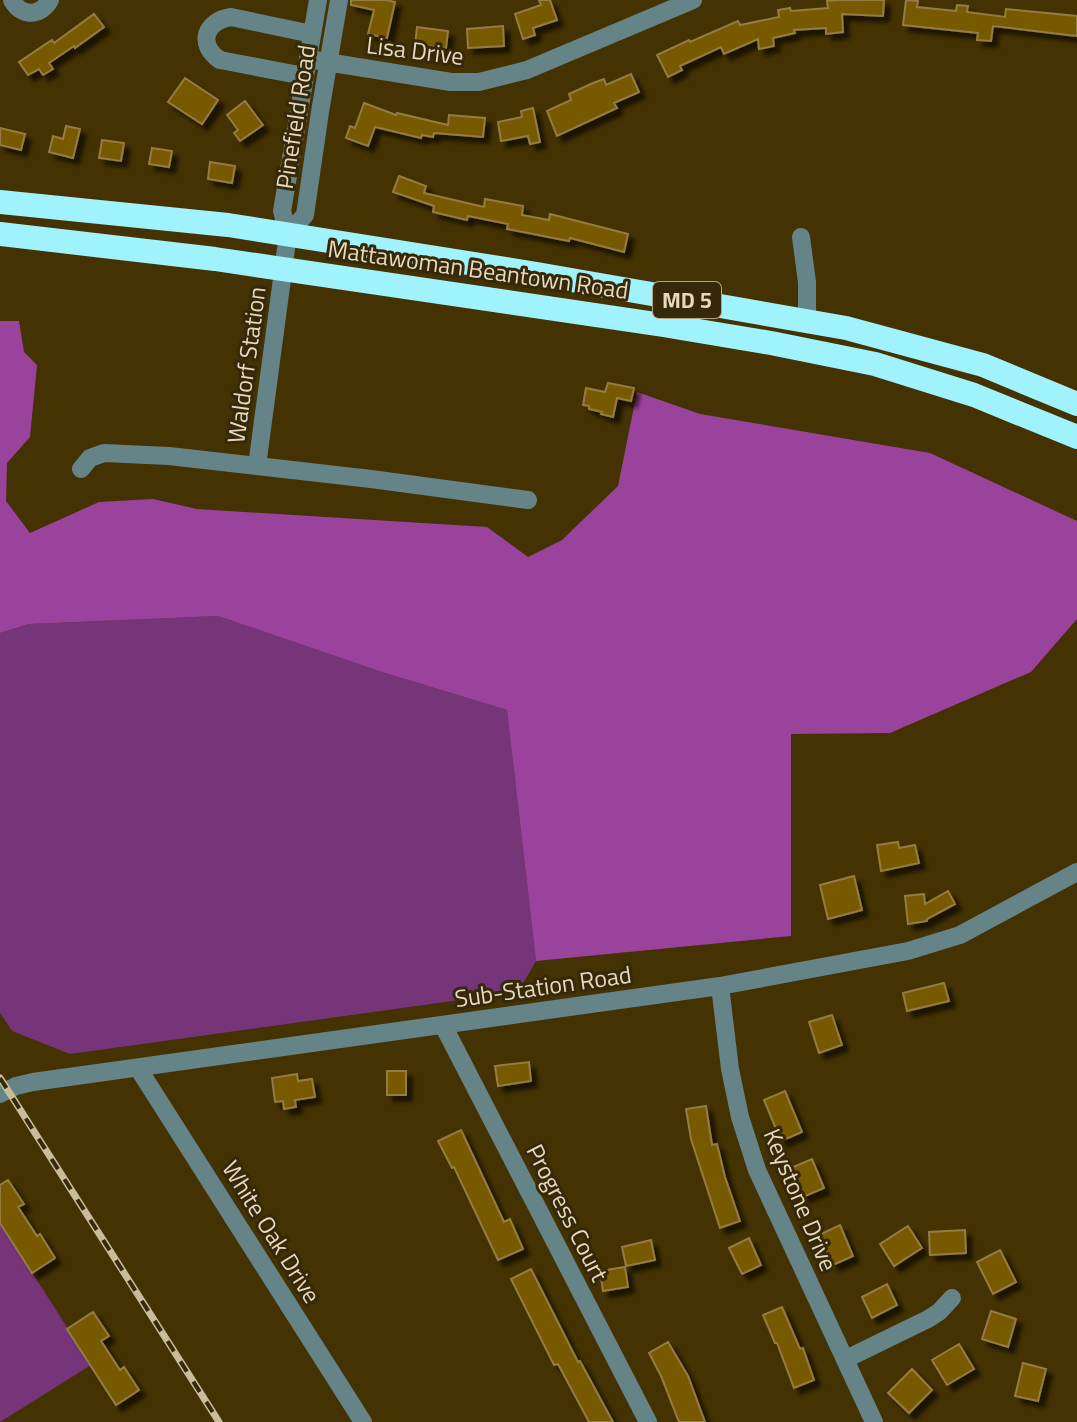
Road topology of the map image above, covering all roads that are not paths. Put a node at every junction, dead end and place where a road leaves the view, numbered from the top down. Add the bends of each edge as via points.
1 (12, 0) edge
2 (50, 0) edge
3 (318, 0) edge
4 (339, 0) edge
5 (693, 0) edge
6 (312, 34) junction
7 (328, 62) junction
8 (306, 67) junction
9 (0, 202) edge
10 (0, 234) edge
11 (288, 234) junction
12 (801, 237) dead end
13 (283, 270) junction
14 (807, 321) junction
15 (775, 344) junction
16 (973, 362) junction
17 (1077, 404) edge
18 (1077, 437) edge
19 (257, 466) junction
20 (81, 469) dead end
21 (528, 500) dead end
22 (1077, 872) edge
23 (720, 986) junction
24 (443, 1025) junction
25 (138, 1068) junction
26 (0, 1094) edge
27 (952, 1298) dead end
28 (846, 1359) junction
29 (363, 1422) edge
30 (648, 1422) edge
31 (874, 1422) edge

1 - 2 street via 20,10 32,13
3 - 6 street, Pinefield Road
4 - 7 street, Pinefield Road
5 - 7 street, Lisa Drive via 527,70 479,82
6 - 8 street, Pinefield Road
6 - 8 street, Lisa Drive via 231,17 212,25 207,36 210,53 220,60
7 - 8 street, Lisa Drive
7 - 11 street, Pinefield Road via 305,215
8 - 11 street, Pinefield Road via 282,211
9 - 11 highway, Mattawoman Beantown Road / MD 5
10 - 13 highway, Mattawoman Beantown Road / MD 5
11 - 13 street, Pinefield Road
11 - 14 highway, Mattawoman Beantown Road / MD 5
12 - 14 street
13 - 15 highway, Mattawoman Beantown Road / MD 5
13 - 19 street, Waldorf Station
14 - 16 highway, Mattawoman Beantown Road / MD 5
15 - 16 highway via 797,337 953,375
15 - 18 highway, Mattawoman Beantown Road / MD 5 via 875,364 974,395
16 - 17 highway, Mattawoman Beantown Road / MD 5
19 - 20 street via 104,453
19 - 21 street
22 - 23 street, Sub-Station Road via 960,935 908,951
23 - 24 street, Sub-Station Road
23 - 28 street, Keystone Drive via 730,1069 757,1170
24 - 25 street, Sub-Station Road
24 - 30 street, Progress Court
25 - 26 street, Sub-Station Road via 33,1082
25 - 29 street, White Oak Drive
27 - 28 street via 928,1319
28 - 31 street, Keystone Drive

